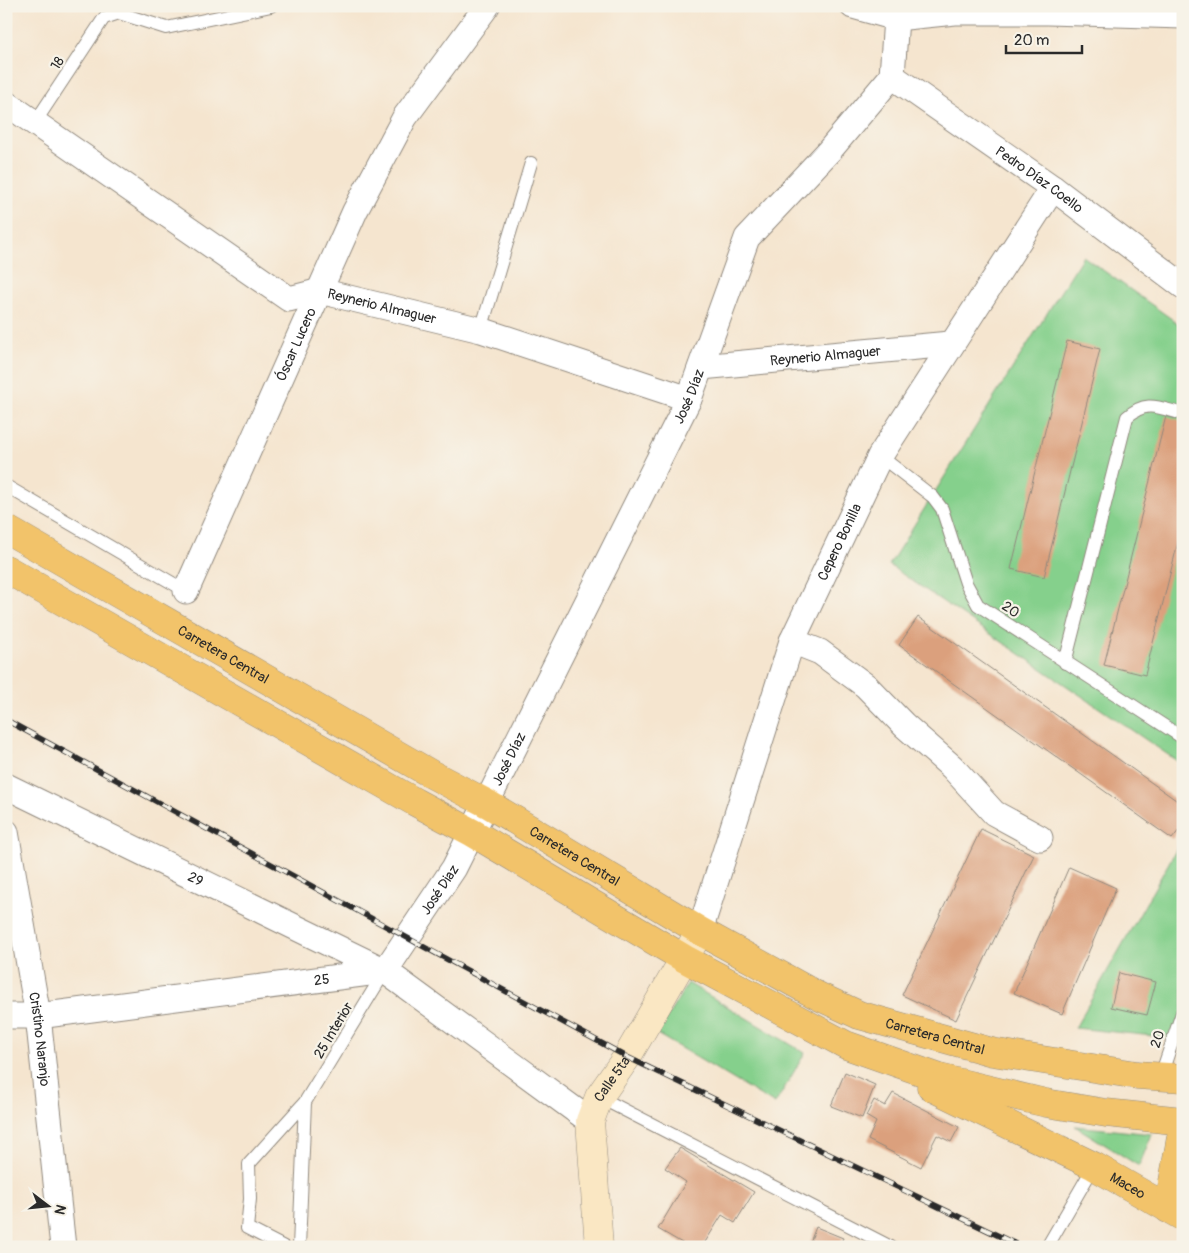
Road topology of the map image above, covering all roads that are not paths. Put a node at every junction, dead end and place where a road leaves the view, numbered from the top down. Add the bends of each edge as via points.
1 (272, 6) edge
2 (487, 6) edge
3 (853, 6) edge
4 (1049, 9) edge
5 (106, 12) edge
6 (895, 12) edge
7 (1183, 16) edge
8 (892, 76) junction
9 (6, 102) edge
10 (34, 124) junction
11 (531, 163) dead end
12 (1053, 188) junction
13 (1183, 286) edge
14 (320, 291) junction
15 (481, 330) junction
16 (950, 344) junction
17 (701, 368) junction
18 (689, 399) junction
19 (1183, 414) edge
20 (880, 456) junction
21 (6, 486) edge
22 (6, 529) edge
23 (6, 569) edge
24 (186, 591) joint
25 (792, 641) junction
26 (1065, 663) junction
27 (1183, 738) edge
28 (6, 786) edge
29 (488, 804) junction
30 (6, 832) edge
31 (473, 833) junction
32 (1040, 838) dead end
33 (700, 931) junction
34 (684, 959) junction
35 (385, 971) junction
36 (1183, 1010) edge
37 (6, 1016) edge
38 (38, 1016) junction
39 (846, 1045) junction
40 (992, 1052) junction
41 (1172, 1078) edge
42 (305, 1102) junction
43 (1046, 1103) junction
44 (595, 1109) junction
45 (1183, 1121) edge
46 (1183, 1126) edge
47 (1082, 1161) junction
48 (1175, 1213) edge
49 (63, 1247) edge
50 (284, 1247) edge
51 (299, 1247) edge
52 (599, 1247) edge
53 (891, 1247) edge
54 (1047, 1247) edge

1 - 5 lane, 18 via 166,28
2 - 14 street, Óscar Lucero via 405,118 355,211
3 - 6 street
4 - 6 street
4 - 7 street
5 - 10 lane, 18
6 - 8 street
8 - 12 street, Pedro Díaz Coello
8 - 17 street, José Díaz via 829,151 747,238
9 - 10 street, Reynerio Almaguer
10 - 14 street, Reynerio Almaguer via 289,299
11 - 15 lane
12 - 13 street, Pedro Díaz Coello
12 - 16 street, Cepero Bonilla
14 - 15 street, Reynerio Almaguer
14 - 24 street, Óscar Lucero
15 - 18 street, Reynerio Almaguer
16 - 17 street, Reynerio Almaguer
16 - 20 street, Cepero Bonilla
17 - 18 street, José Díaz
18 - 29 street, José Díaz
19 - 26 lane via 1151,405 1138,408 1127,417
20 - 25 street, Cepero Bonilla
20 - 26 lane, 20 via 933,497 942,509 966,583 978,605
21 - 24 lane
22 - 29 main road, Carretera Central
23 - 31 main road
25 - 32 street via 820,652 866,686 952,767 994,813
25 - 33 street, Cepero Bonilla
26 - 27 lane, 20
28 - 35 street, 29
29 - 31 street, José Diaz
29 - 33 main road, Carretera Central
30 - 38 street, Cristino Naranjo
31 - 34 main road
31 - 35 street, José Diaz via 454,868
33 - 34 street, Calle 5ta
33 - 40 main road, Carretera Central via 859,1016
34 - 39 main road
34 - 44 street, Calle 5ta
35 - 38 street, 25
35 - 42 lane, 25 Interior
35 - 44 street
36 - 41 lane, 20
37 - 38 street, 25
38 - 49 street, Cristino Naranjo
39 - 43 main road via 940,1078
39 - 47 main road, Maceo
40 - 41 main road, Carretera Central
40 - 43 main road via 1030,1083
42 - 50 lane, 25 Interior via 249,1164 247,1228
42 - 51 lane, 25 Interior
43 - 45 main road
43 - 47 main road
44 - 52 street, Calle 5ta
44 - 53 lane
46 - 48 main road
47 - 48 main road, Maceo
47 - 54 lane

